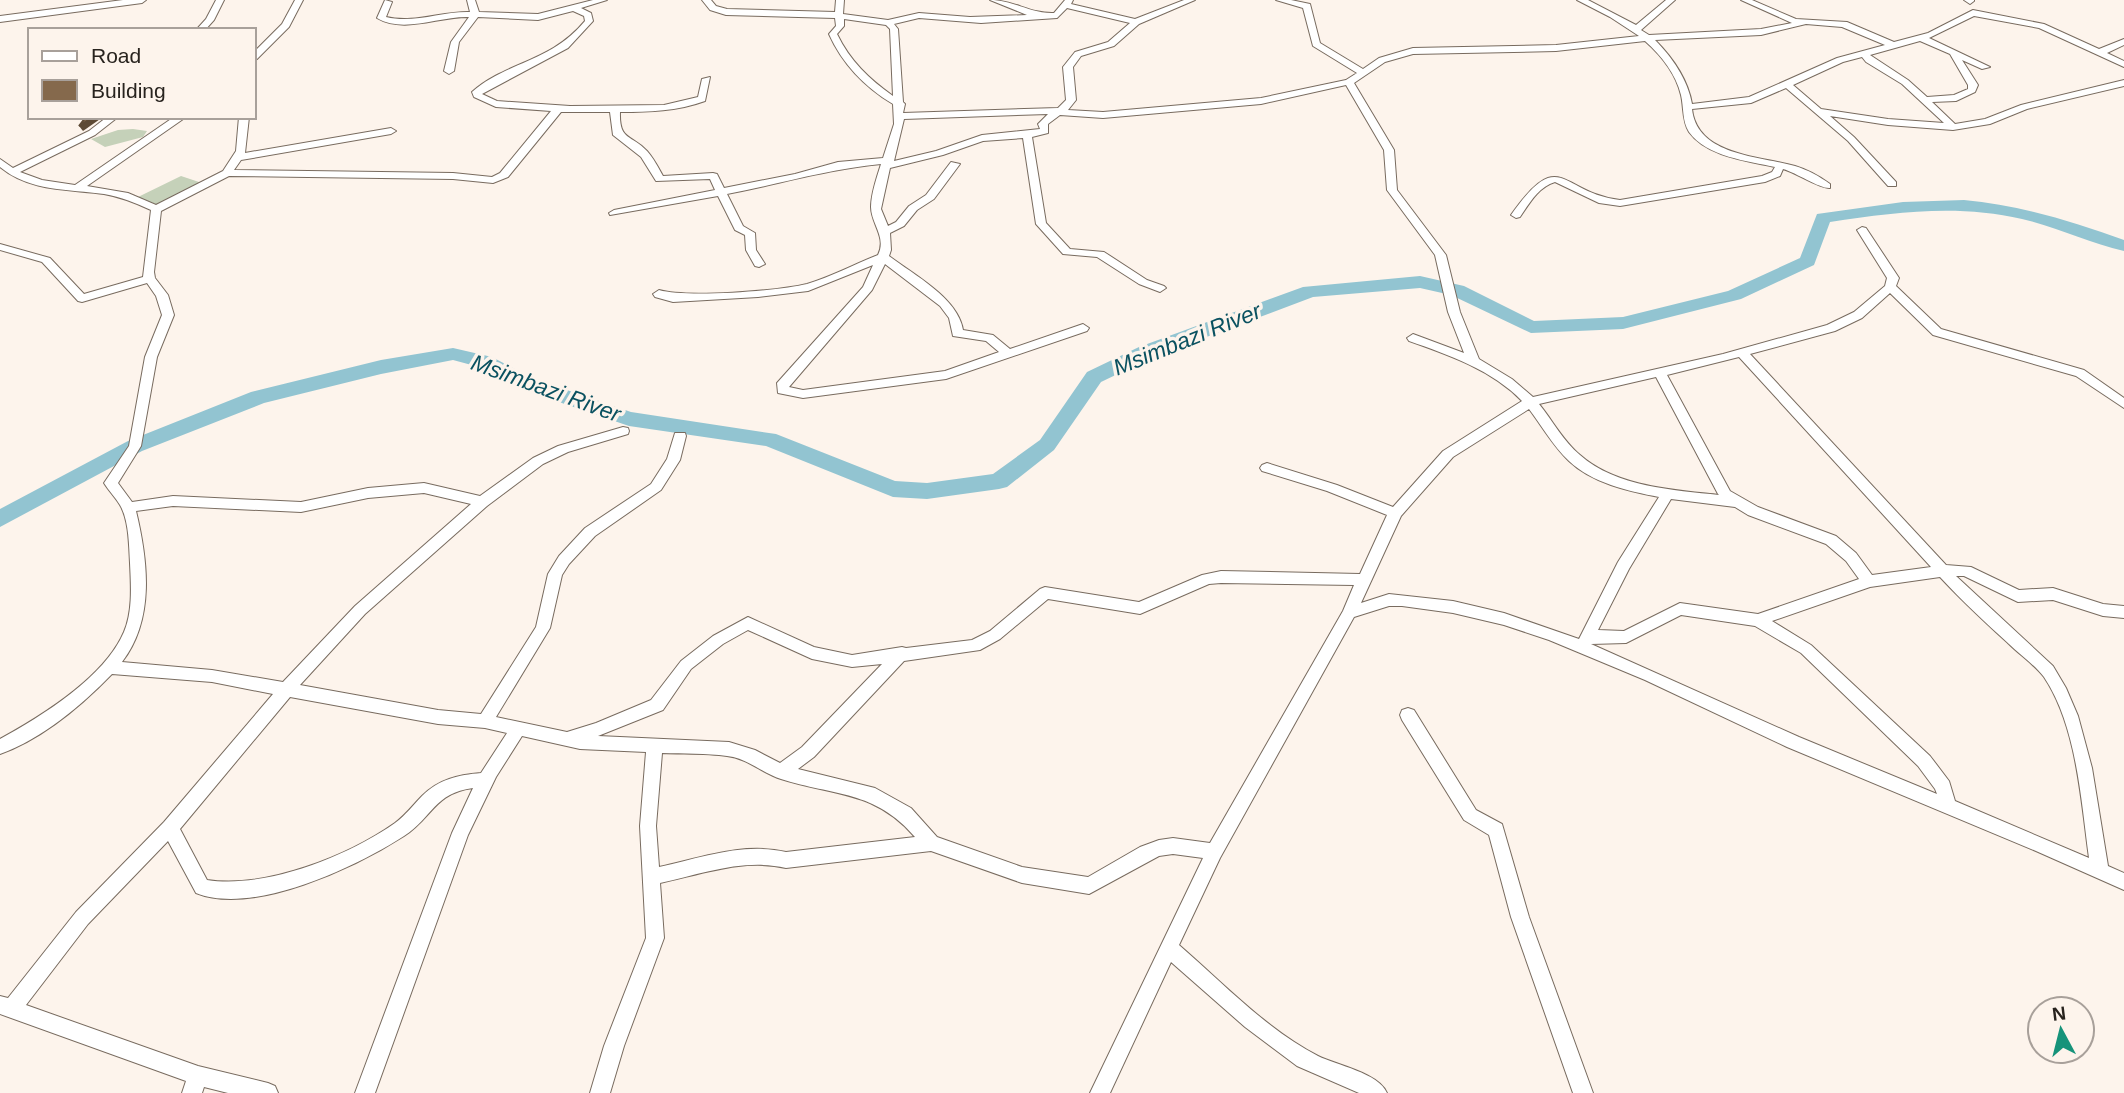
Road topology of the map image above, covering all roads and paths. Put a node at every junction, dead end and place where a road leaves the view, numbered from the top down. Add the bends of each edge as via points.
1 (142, 0) edge
2 (220, 0) edge
3 (299, 0) edge
4 (471, 0) edge
5 (603, 0) edge
6 (706, 0) edge
7 (840, 0) edge
8 (994, 0) edge
9 (1191, 0) edge
10 (1280, 0) edge
11 (1581, 0) edge
12 (1671, 0) edge
13 (1745, 0) edge
14 (1970, 0) edge
15 (388, 2) dead end
16 (1304, 2) edge
17 (1068, 3) edge
18 (572, 7) junction
19 (1973, 13) junction
20 (475, 15) junction
21 (838, 15) junction
22 (1041, 16) junction
23 (0, 19) edge
24 (1136, 22) junction
25 (889, 23) junction
26 (1803, 23) junction
27 (202, 28) edge
28 (1638, 28) junction
29 (1648, 38) junction
30 (1921, 38) junction
31 (2124, 43) edge
32 (1892, 45) junction
33 (1953, 52) junction
34 (2098, 53) junction
35 (1865, 54) junction
36 (256, 55) edge
37 (2124, 64) edge
38 (1985, 67) dead end
39 (449, 71) dead end
40 (1362, 72) junction
41 (707, 79) dead end
42 (1349, 82) junction
43 (2124, 83) edge
44 (1788, 85) junction
45 (1925, 100) junction
46 (900, 104) junction
47 (560, 107) junction
48 (1689, 107) junction
49 (615, 108) junction
50 (1059, 111) junction
51 (1818, 111) junction
52 (899, 116) junction
53 (110, 119) edge
54 (178, 119) edge
55 (244, 119) edge
56 (1953, 127) junction
57 (391, 131) dead end
58 (1027, 135) junction
59 (238, 157) junction
60 (0, 162) edge
61 (888, 162) junction
62 (955, 164) dead end
63 (1780, 166) junction
64 (12, 172) junction
65 (227, 173) junction
66 (1892, 184) dead end
67 (1826, 186) dead end
68 (76, 189) junction
69 (720, 190) junction
70 (156, 209) junction
71 (614, 213) dead end
72 (1516, 215) dead end
73 (1862, 230) dead end
74 (885, 232) junction
75 (0, 247) edge
76 (883, 257) junction
77 (759, 264) dead end
78 (149, 279) junction
79 (1890, 287) junction
80 (1160, 288) dead end
81 (659, 294) dead end
82 (673, 298) junction
83 (654, 307) dead end
84 (1083, 328) dead end
85 (1413, 338) dead end
86 (1742, 353) junction
87 (1009, 354) junction
88 (1473, 360) junction
89 (1659, 372) junction
90 (1530, 402) junction
91 (2124, 404) edge
92 (623, 431) dead end
93 (680, 436) dead end
94 (1267, 468) dead end
95 (1667, 495) junction
96 (482, 502) junction
97 (1734, 502) junction
98 (129, 507) junction
99 (1395, 513) junction
100 (1943, 571) junction
101 (1364, 580) junction
102 (1869, 581) junction
103 (2124, 612) edge
104 (1349, 613) junction
105 (1758, 620) junction
106 (1584, 642) junction
107 (902, 653) junction
108 (108, 667) junction
109 (285, 691) junction
110 (1408, 715) dead end
111 (485, 721) junction
112 (517, 730) junction
113 (556, 738) junction
114 (655, 746) junction
115 (0, 747) edge
116 (780, 772) junction
117 (486, 780) junction
118 (1948, 807) junction
119 (170, 828) junction
120 (931, 843) junction
121 (1214, 852) junction
122 (2100, 871) junction
123 (651, 877) junction
124 (2124, 882) edge
125 (1170, 949) junction
126 (6, 1007) edge
127 (195, 1085) edge
128 (268, 1093) edge
129 (365, 1093) edge
130 (600, 1093) edge
131 (1100, 1093) edge
132 (1377, 1093) edge
133 (1583, 1093) edge

1 - 23 street via 30,11
2 - 27 street
3 - 36 street via 286,25
4 - 20 street
5 - 18 street
6 - 21 street via 726,12
7 - 21 street
8 - 22 street
9 - 24 street
10 - 16 street
11 - 28 street
12 - 28 street
13 - 26 street
14 - 19 street
15 - 20 street via 381,18 394,23
16 - 40 street via 1315,44
17 - 22 street via 1057,15
17 - 24 street
18 - 20 street via 538,17
18 - 47 street via 588,15 589,22 577,37 548,58 475,93 497,104
19 - 30 street
19 - 34 street via 2041,26
20 - 39 street via 455,42
21 - 25 street
21 - 46 street via 840,26 833,34 844,55 873,87
22 - 25 street via 973,20 905,12
24 - 50 street via 1111,44 1075,57 1068,71 1073,96
25 - 46 street via 894,29
26 - 29 street via 1761,32
26 - 32 street via 1839,23
28 - 29 street
29 - 40 street via 1556,48 1413,51
29 - 48 street via 1668,61
30 - 32 street
30 - 33 street
31 - 34 street
32 - 35 street
33 - 38 street
33 - 45 street via 1972,90 1956,98
34 - 37 street
35 - 44 street via 1840,60
35 - 45 street
40 - 42 street
41 - 49 street via 704,96 696,103
42 - 50 street via 1261,101 1114,114
42 - 88 street via 1389,150 1392,190 1440,256 1454,312
43 - 56 street via 2024,107 1987,122
44 - 48 street via 1751,100
44 - 51 street
45 - 56 street
46 - 52 street
47 - 49 street
47 - 65 street via 503,175 493,180
48 - 63 street via 1689,125 1705,141
49 - 69 street via 615,132 643,153 660,179 711,175
50 - 52 street
50 - 58 street via 1043,123 1045,131
51 - 56 street
51 - 66 street via 1876,163
52 - 61 street
53 - 64 street via 93,133
54 - 68 street
55 - 59 street
57 - 59 street
58 - 61 street via 982,138 939,153
58 - 80 street via 1043,227 1067,252 1100,254
59 - 65 street
60 - 64 street
61 - 69 street via 838,165
61 - 74 street via 876,209
62 - 74 street via 930,197
63 - 67 street via 1802,171
63 - 72 street via 1765,179 1620,203 1597,201 1571,183 1549,181 1536,186
64 - 68 street
65 - 70 street
68 - 70 street via 122,194
69 - 71 street
69 - 77 street via 739,228 750,233 751,250
70 - 78 street
73 - 79 street via 1893,278
74 - 76 street
75 - 78 street via 46,260 82,298
76 - 82 street via 808,287
76 - 87 street via 944,303 955,317 957,332 989,338
76 - 87 street via 868,288 783,383 784,392 803,394 934,378
78 - 98 street via 168,309 151,357 135,446 111,484
79 - 86 street via 1858,315 1831,328
79 - 91 street via 1937,332 2080,373
81 - 82 street
82 - 83 street
84 - 87 street
85 - 88 street
86 - 89 street
86 - 100 street
88 - 90 street via 1498,374
89 - 90 street
89 - 97 street via 1719,485
90 - 95 street via 1579,463
90 - 99 street via 1448,454
92 - 96 street via 538,461
93 - 111 street via 673,460 656,487 590,532 564,560 555,574 542,628
94 - 99 street
95 - 97 street
95 - 106 street
96 - 98 street via 424,488 368,493 301,507 173,501
96 - 109 street via 360,610
97 - 102 street via 1832,540
98 - 108 street via 138,605 133,629
99 - 101 street
100 - 102 street
100 - 103 street via 1966,571 2018,596 2053,594
100 - 122 street via 2055,682 2074,729
101 - 104 street
101 - 107 street via 1221,577 1140,608 1045,593 975,646
102 - 105 street
104 - 106 street via 1389,600 1421,601
104 - 121 street
105 - 106 street via 1680,609 1626,637
105 - 118 street via 1806,649 1916,753 1943,786
106 - 118 street
107 - 113 street via 840,661 800,649 748,623 686,665 657,705 590,732
107 - 116 street via 808,752
108 - 109 street via 212,676
108 - 115 street via 38,726
109 - 111 street
109 - 119 street
110 - 133 street via 1470,816 1496,830 1520,917
111 - 112 street
112 - 113 street
112 - 117 street
113 - 114 street
114 - 116 street via 729,749
114 - 123 street via 648,826
116 - 120 street via 869,793 905,813
117 - 119 street via 450,786 389,836 310,873 261,886 202,887
117 - 129 street via 460,833
118 - 122 street
119 - 126 street
120 - 121 street via 1022,875 1089,886 1163,844
120 - 123 street via 786,860 774,856 730,860
121 - 125 street
122 - 124 street
123 - 130 street via 654,938
125 - 131 street
125 - 132 street via 1282,1044
126 - 127 street
127 - 128 street

